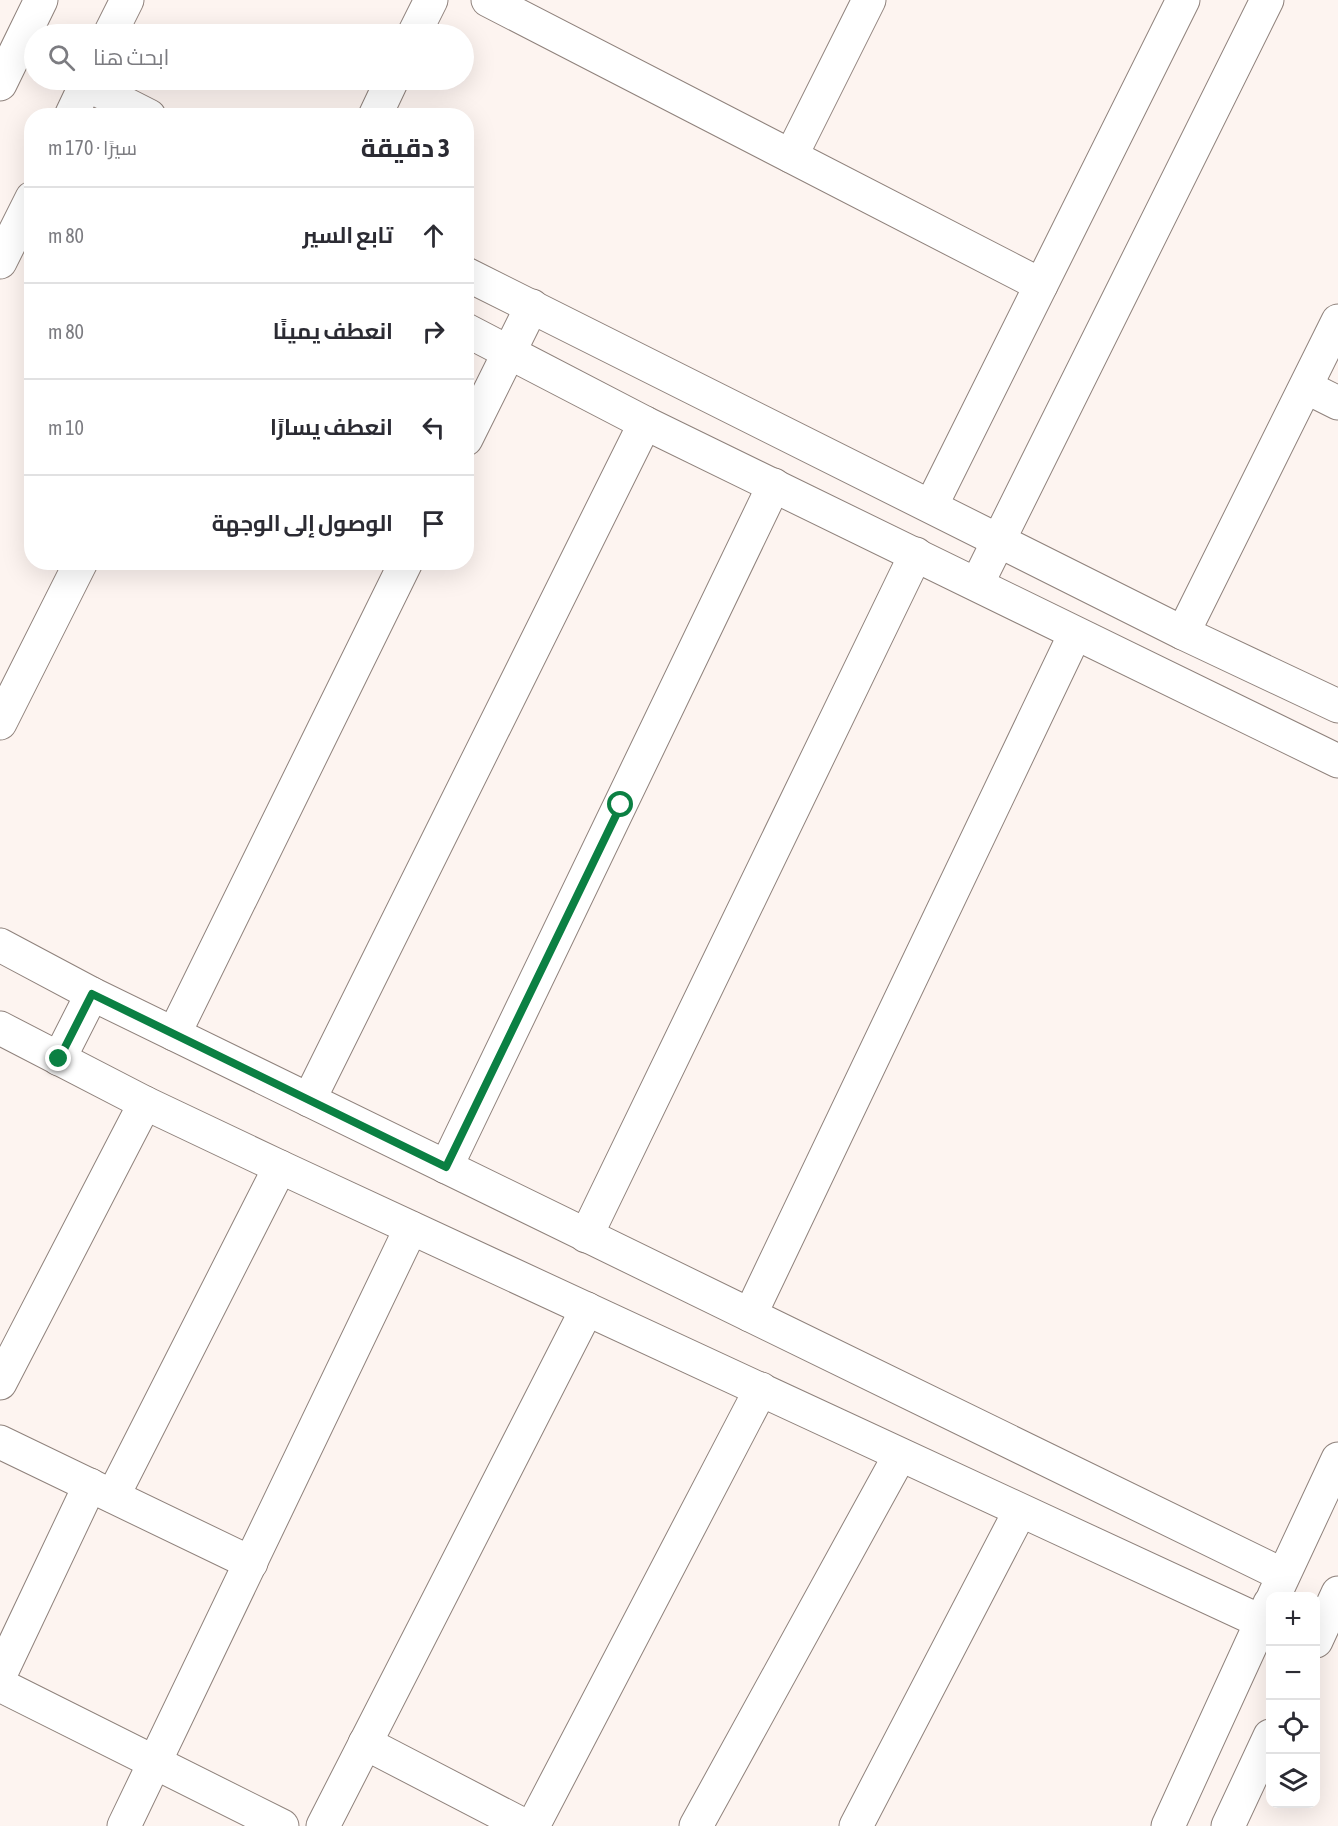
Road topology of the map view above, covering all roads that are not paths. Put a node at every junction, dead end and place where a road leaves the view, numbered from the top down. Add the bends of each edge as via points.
1 (41, 0) edge
2 (127, 0) edge
3 (431, 0) edge
4 (488, 0) edge
5 (869, 0) edge
6 (1183, 0) edge
7 (1267, 0) edge
8 (29, 24) edge
9 (115, 24) edge
10 (419, 24) edge
11 (24, 35) edge
12 (0, 84) edge
13 (83, 90) edge
14 (102, 90) edge
15 (387, 90) edge
16 (75, 108) edge
17 (134, 108) edge
18 (379, 108) edge
19 (791, 156) junction
20 (24, 214) edge
21 (0, 262) edge
22 (474, 278) edge
23 (1041, 285) junction
24 (532, 306) junction
25 (1338, 321) edge
26 (474, 334) edge
27 (509, 352) junction
28 (1306, 387) junction
29 (1338, 403) edge
30 (474, 423) edge
31 (645, 423) junction
32 (774, 485) junction
33 (931, 506) junction
34 (999, 541) junction
35 (916, 554) junction
36 (77, 570) edge
37 (402, 570) edge
38 (977, 584) junction
39 (1183, 633) junction
40 (1075, 634) junction
41 (1338, 706) edge
42 (0, 723) edge
43 (1338, 761) edge
44 (0, 945) edge
45 (92, 994) junction
46 (2, 1034) edge
47 (174, 1034) junction
48 (59, 1059) junction
49 (309, 1100) junction
50 (144, 1103) junction
51 (280, 1167) junction
52 (446, 1167) junction
53 (411, 1228) junction
54 (586, 1236) junction
55 (587, 1309) junction
56 (750, 1316) junction
57 (0, 1383) edge
58 (761, 1389) junction
59 (0, 1442) edge
60 (900, 1455) junction
61 (1338, 1459) edge
62 (101, 1490) junction
63 (1020, 1511) junction
64 (251, 1563) junction
65 (1275, 1592) edge
66 (1338, 1593) edge
67 (1266, 1596) edge
68 (1266, 1597) edge
69 (1266, 1612) edge
70 (1320, 1632) edge
71 (0, 1675) edge
72 (0, 1685) edge
73 (365, 1743) junction
74 (1266, 1745) edge
75 (154, 1762) junction
76 (124, 1826) edge
77 (282, 1826) edge
78 (323, 1826) edge
79 (525, 1826) edge
80 (533, 1826) edge
81 (696, 1826) edge
82 (855, 1826) edge
83 (1168, 1826) edge
84 (1228, 1826) edge

1 - 8 street
2 - 9 street
3 - 10 street
4 - 19 street
5 - 19 street
6 - 23 street
7 - 34 street
11 - 12 street
13 - 16 street
14 - 17 street
15 - 18 street
19 - 23 street
20 - 21 street
22 - 24 street
23 - 33 street
24 - 27 street
24 - 33 street
25 - 28 street
26 - 27 street
27 - 30 street
27 - 31 street
28 - 29 street
28 - 39 street
31 - 32 street
31 - 49 street
32 - 35 street
32 - 52 street
33 - 34 street
34 - 38 street
34 - 39 street
35 - 38 street
35 - 54 street
36 - 42 street
37 - 47 street
38 - 40 street
39 - 41 street
40 - 43 street
40 - 56 street
44 - 45 street
45 - 47 street
45 - 48 street
46 - 48 street
47 - 49 street
48 - 50 street
49 - 52 street
50 - 51 street
50 - 57 street
51 - 53 street
51 - 62 street
52 - 54 street
53 - 55 street
53 - 64 street
54 - 56 street
55 - 58 street
55 - 73 street
56 - 67 street
58 - 60 street
58 - 80 street
59 - 62 street
60 - 63 street
60 - 81 street
61 - 65 street
62 - 64 street
62 - 71 street
63 - 68 street
63 - 82 street
64 - 75 street
66 - 70 street
69 - 83 street
72 - 75 street
73 - 78 street
73 - 79 street
74 - 84 street
75 - 76 street
75 - 77 street

